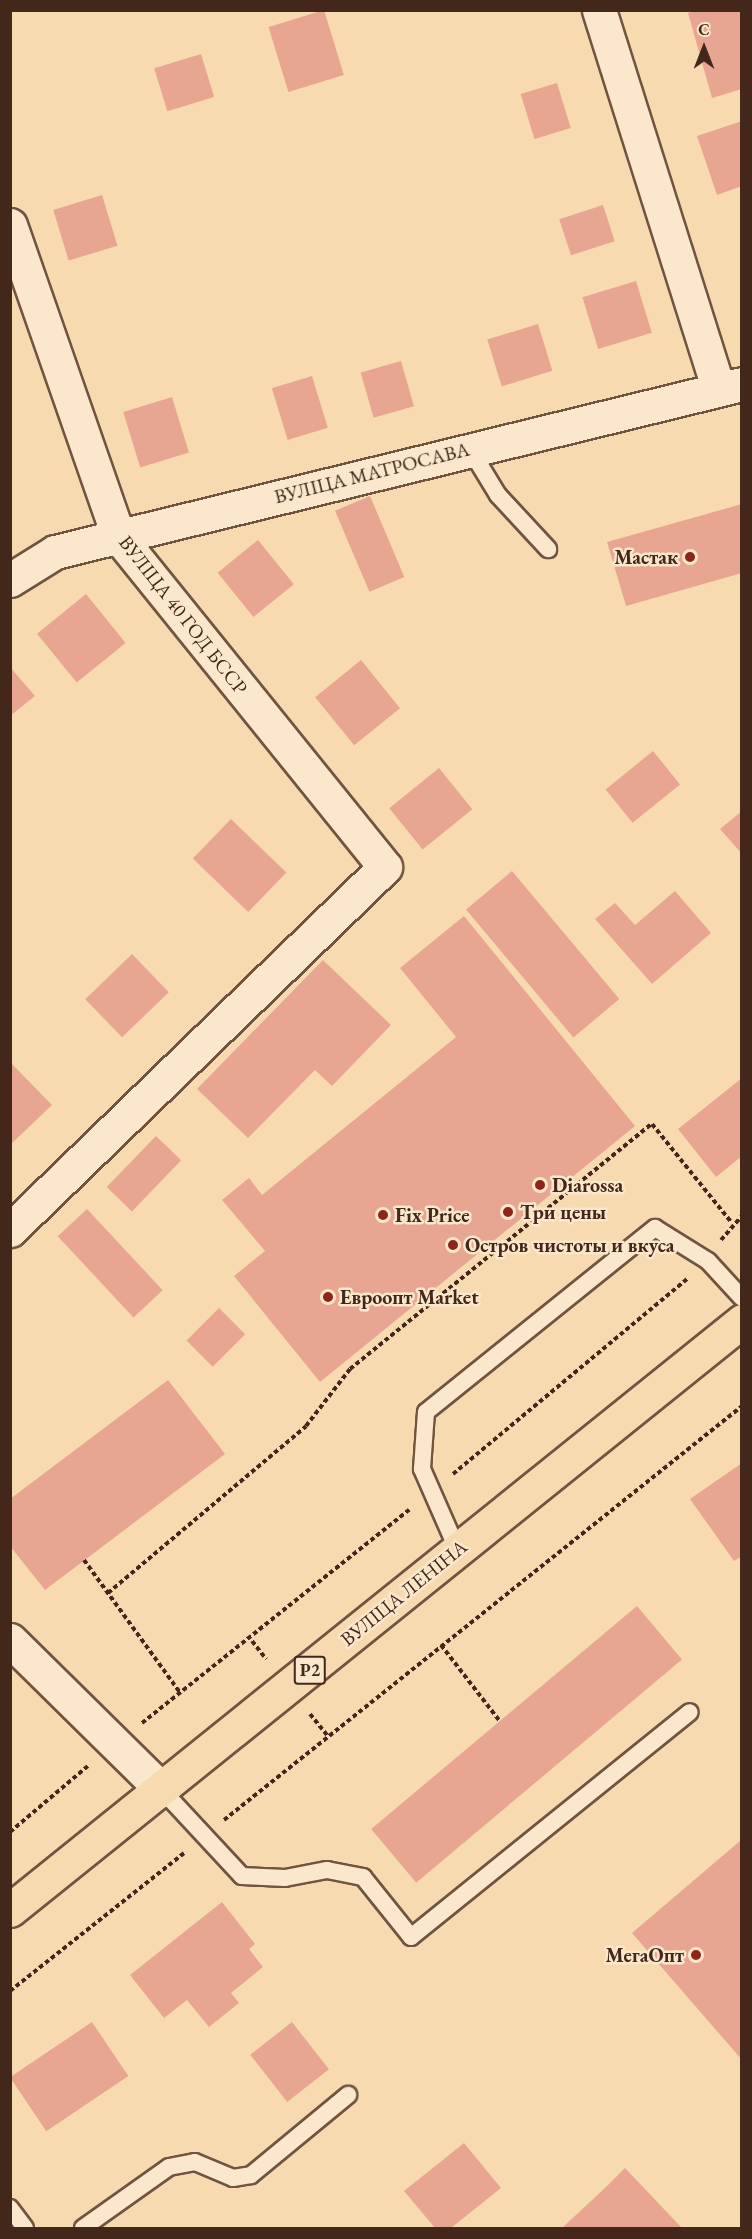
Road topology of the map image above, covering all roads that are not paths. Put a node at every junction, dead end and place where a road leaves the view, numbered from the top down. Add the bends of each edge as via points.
1 (599, 10) edge
2 (10, 225) edge
3 (730, 386) edge
4 (470, 449) junction
5 (118, 536) junction
6 (548, 549) dead end
7 (10, 580) edge
8 (10, 1230) edge
9 (741, 1298) edge
10 (741, 1321) edge
11 (458, 1551) junction
12 (10, 1640) edge
13 (690, 1712) dead end
14 (162, 1790) junction
15 (10, 1910) edge
16 (348, 2095) dead end
17 (10, 2208) edge
18 (25, 2229) edge
19 (83, 2229) edge

1 - 3 street
2 - 5 street, ВУЛІЦА 40 ГОД БССР
3 - 4 street, ВУЛІЦА МАТРОСАВА
4 - 5 street, ВУЛІЦА МАТРОСАВА
4 - 6 lane via 498,495
5 - 7 street, ВУЛІЦА МАТРОСАВА via 55,552
5 - 8 street, ВУЛІЦА 40 ГОД БССР via 385,867
9 - 11 lane via 708,1262 655,1228 426,1412 422,1469
10 - 11 main road, ВУЛІЦА ЛЕНІНА / Р2
11 - 14 main road, ВУЛІЦА ЛЕНІНА / Р2
12 - 14 street
13 - 14 lane via 411,1937 363,1877 327,1870 285,1878 242,1876
14 - 15 main road, ВУЛІЦА ЛЕНІНА / Р2
16 - 19 lane via 251,2175 232,2178 195,2162 169,2167
17 - 18 lane

